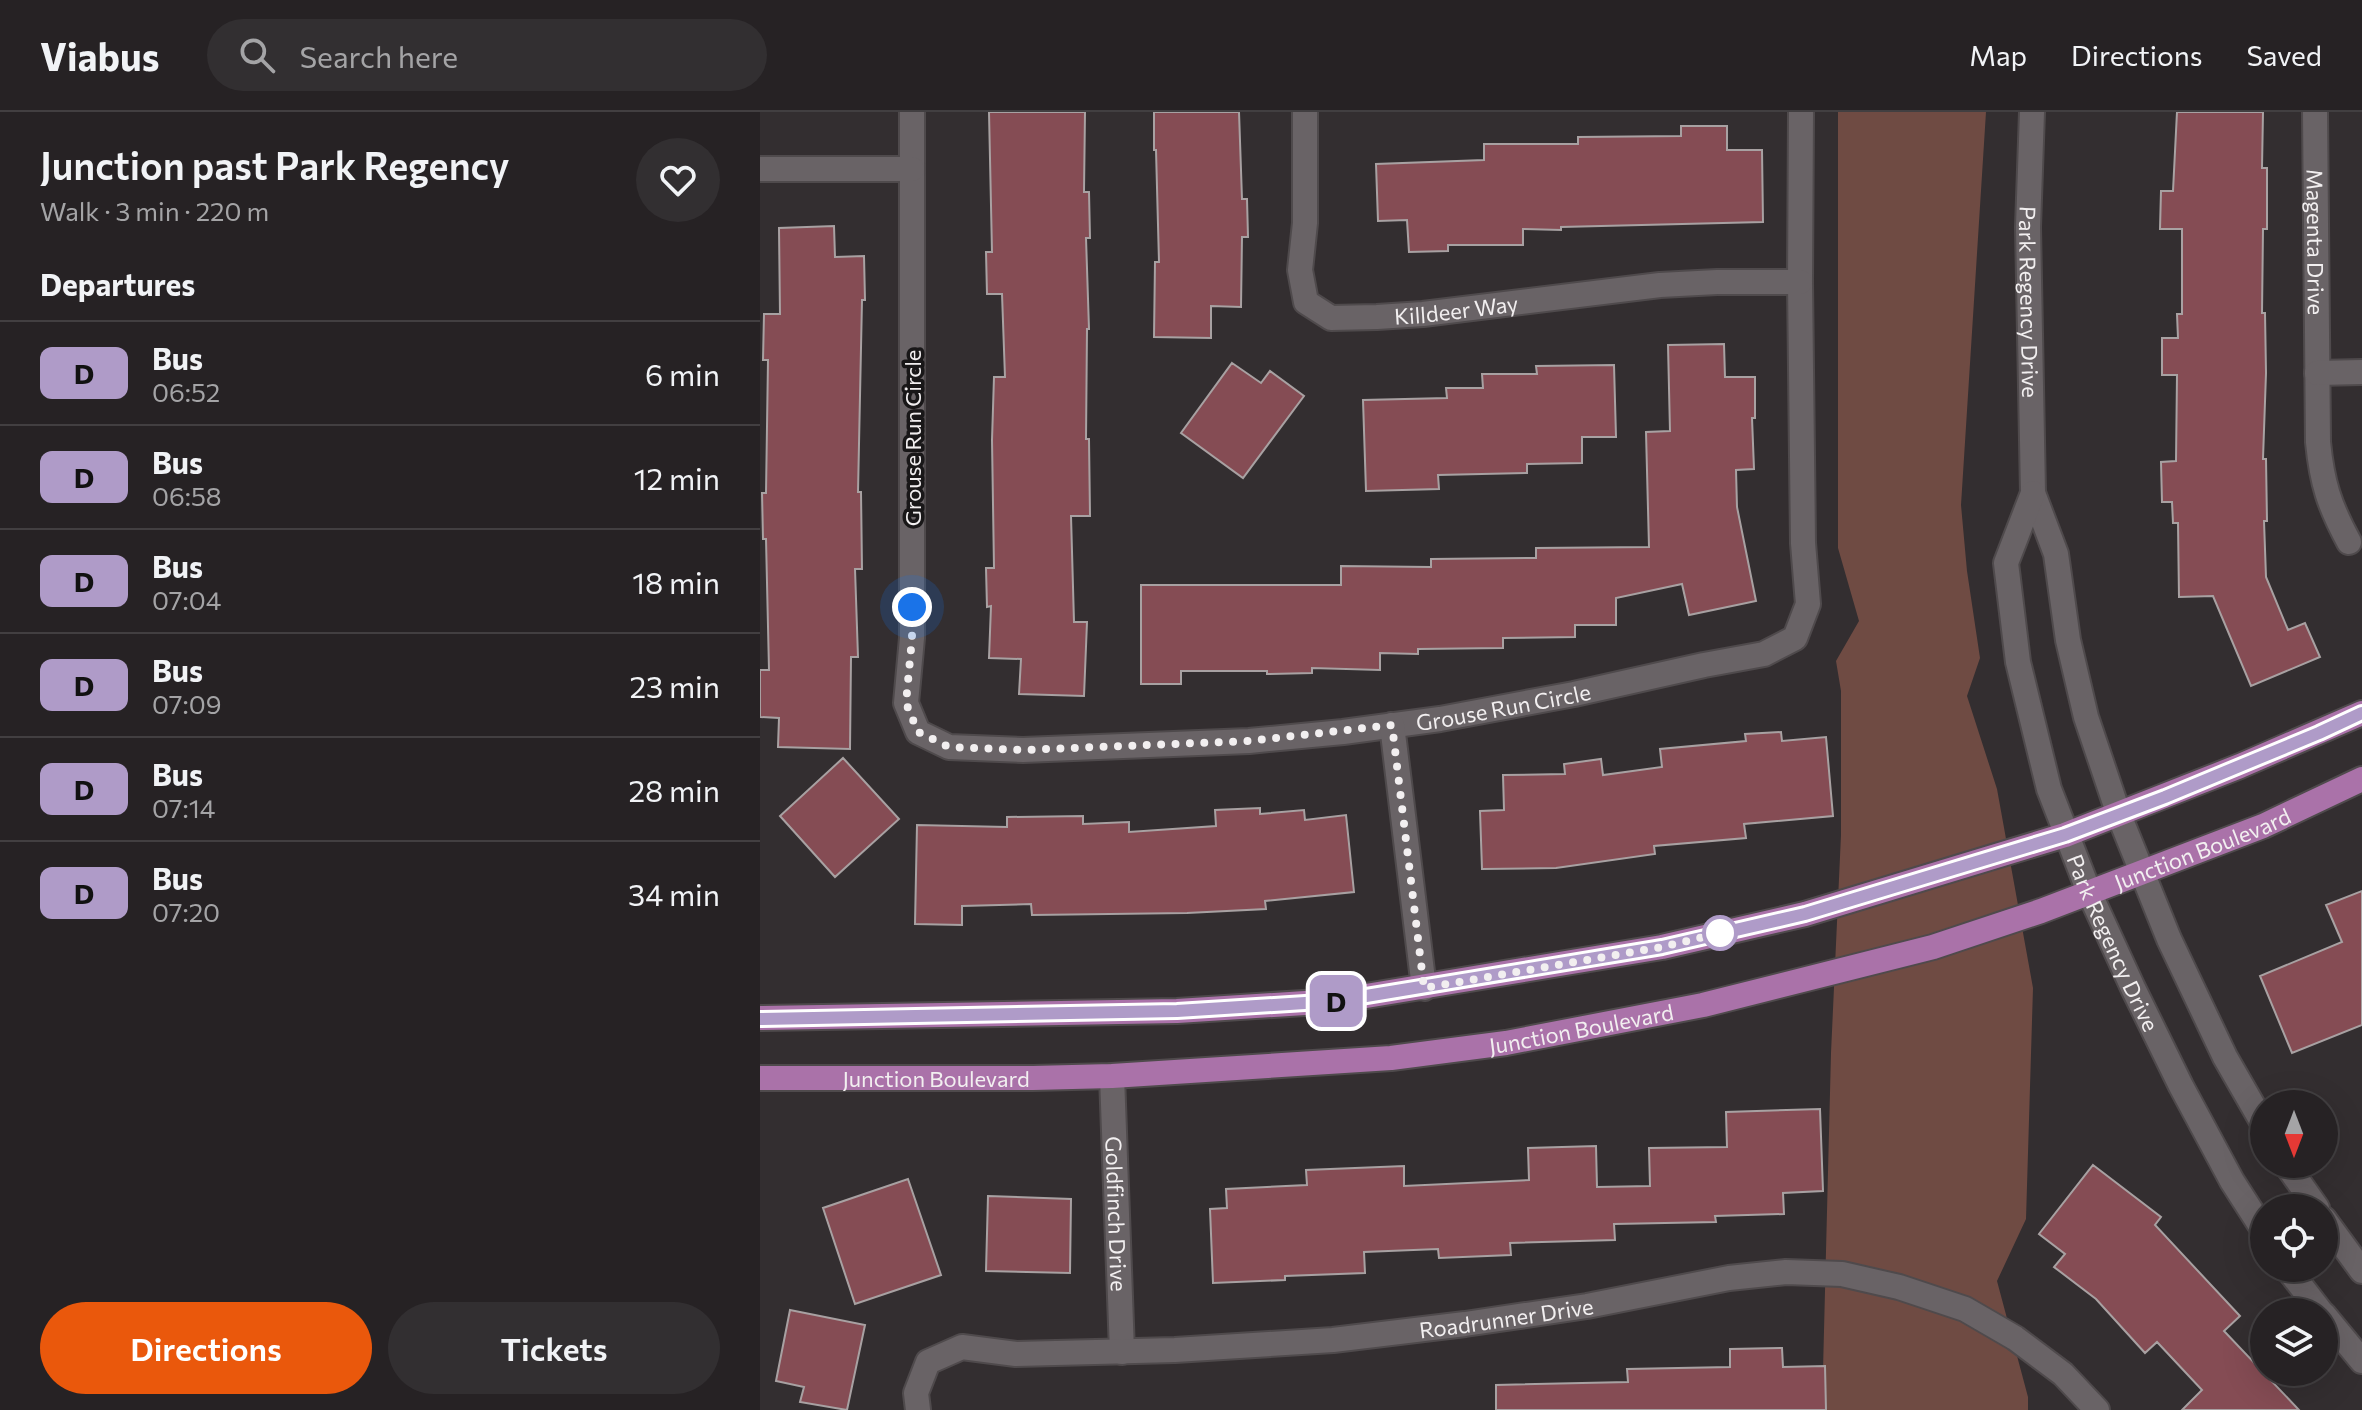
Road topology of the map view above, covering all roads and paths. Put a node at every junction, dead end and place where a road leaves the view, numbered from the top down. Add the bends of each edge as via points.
1 (912, 112) edge
2 (1305, 112) edge
3 (1801, 112) edge
4 (2032, 112) edge
5 (2315, 112) edge
6 (760, 169) edge
7 (912, 169) junction
8 (1800, 282) junction
9 (2362, 372) edge
10 (2317, 373) junction
11 (2033, 493) junction
12 (2349, 542) dead end
13 (2362, 713) edge
14 (1392, 725) junction
15 (2362, 779) edge
16 (2119, 815) junction
17 (2065, 835) junction
18 (2142, 874) junction
19 (2089, 892) junction
20 (1424, 988) junction
21 (760, 1018) edge
22 (1112, 1076) junction
23 (760, 1078) edge
24 (2250, 1101) edge
25 (2250, 1209) edge
26 (2338, 1238) edge
27 (2362, 1271) edge
28 (2298, 1282) edge
29 (2310, 1298) edge
30 (2338, 1332) edge
31 (1122, 1352) junction
32 (2362, 1361) edge
33 (918, 1410) edge
34 (2097, 1410) edge

1 - 7 street, Grouse Run Circle
2 - 8 street, Killdeer Way via 1300,270 1306,302 1331,318 1423,314 1660,285
3 - 8 street, Grouse Run Circle
4 - 11 street, Park Regency Drive via 2028,227
5 - 10 street, Magenta Drive
6 - 7 street
7 - 14 street, Grouse Run Circle via 912,638 906,703 918,732 949,747 1023,750 1249,741
8 - 14 street, Grouse Run Circle via 1808,604 1795,638 1764,654
9 - 10 street
10 - 12 street, Magenta Drive via 2321,476
11 - 16 street, Park Regency Drive via 2056,554 2086,717
11 - 17 street, Park Regency Drive via 2006,563 2018,662
13 - 16 main road
14 - 20 street
15 - 18 main road, Junction Boulevard
16 - 17 main road
16 - 18 street, Park Regency Drive
17 - 19 street, Park Regency Drive
17 - 20 main road via 1805,914 1662,947
18 - 19 main road, Junction Boulevard
18 - 24 street, Park Regency Drive
19 - 22 main road, Junction Boulevard via 1918,950 1703,1005 1522,1040 1391,1058
19 - 25 street, Park Regency Drive via 2181,1086
20 - 21 main road via 1336,1001 1177,1011
22 - 23 main road, Junction Boulevard
22 - 31 street, Goldfinch Drive
26 - 27 street
28 - 29 street
30 - 32 street
31 - 33 street, Roadrunner Drive via 1016,1354 962,1347 928,1362 916,1393
31 - 34 street, Roadrunner Drive via 1333,1340 1587,1306 1729,1278 1842,1274 1965,1309 2063,1374

